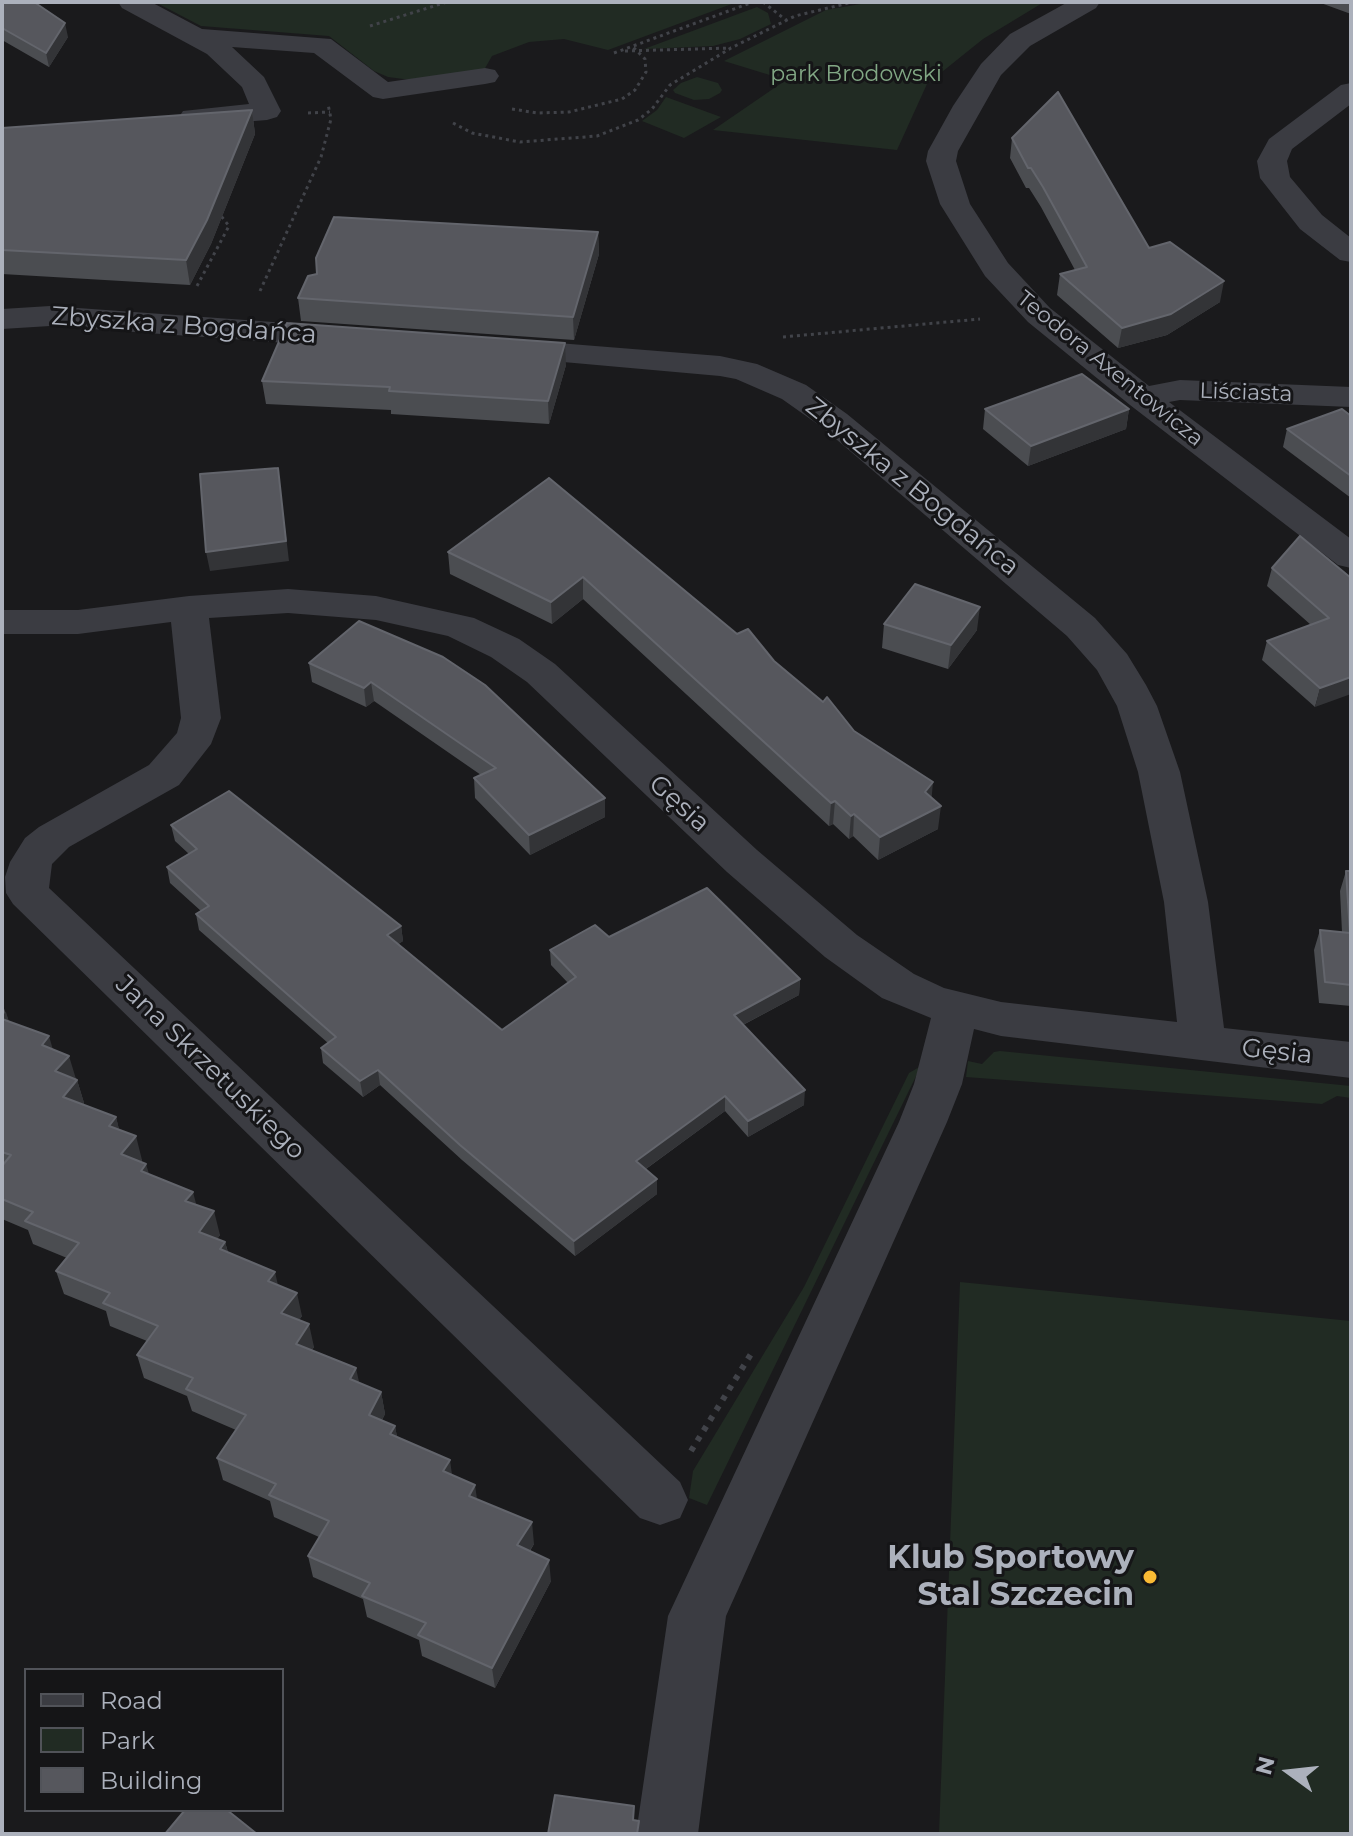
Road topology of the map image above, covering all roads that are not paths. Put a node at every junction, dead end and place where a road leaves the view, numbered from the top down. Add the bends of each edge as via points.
1 (131, 2) edge
2 (1087, 2) edge
3 (199, 37) junction
4 (473, 78) road end
5 (1351, 91) edge
6 (173, 119) edge
7 (1351, 253) edge
8 (2, 319) edge
9 (373, 339) edge
10 (469, 346) edge
11 (1351, 397) edge
12 (1142, 398) junction
13 (1351, 557) edge
14 (189, 608) junction
15 (2, 622) edge
16 (956, 1009) junction
17 (1203, 1044) junction
18 (1351, 1060) edge
19 (660, 1500) dead end
20 (667, 1834) edge

1 - 3 street
2 - 12 street, Teodora Axentowicza via 1035,28 1007,52 967,106 941,161 966,224 1017,295
3 - 4 street via 321,45 383,91
3 - 6 street via 254,83 267,111
5 - 7 street via 1279,145 1272,161 1275,178 1311,222
8 - 9 street, Zbyszka z Bogdańca via 50,316
10 - 17 street, Zbyszka z Bogdańca via 697,362 745,371 777,384 835,421 1081,627 1126,685 1159,772 1186,902
11 - 12 street, Liściasta via 1180,390
12 - 13 street, Teodora Axentowicza
14 - 15 street, Gęsia via 78,622
14 - 16 street, Gęsia via 288,601 348,604 431,619 486,637 541,673 841,946 898,986
14 - 19 street, Jana Skrzetuskiego via 201,718 197,735 164,775 40,849 31,862 28,893
16 - 17 street, Gęsia
16 - 20 street via 923,1122 697,1616
17 - 18 street, Gęsia

